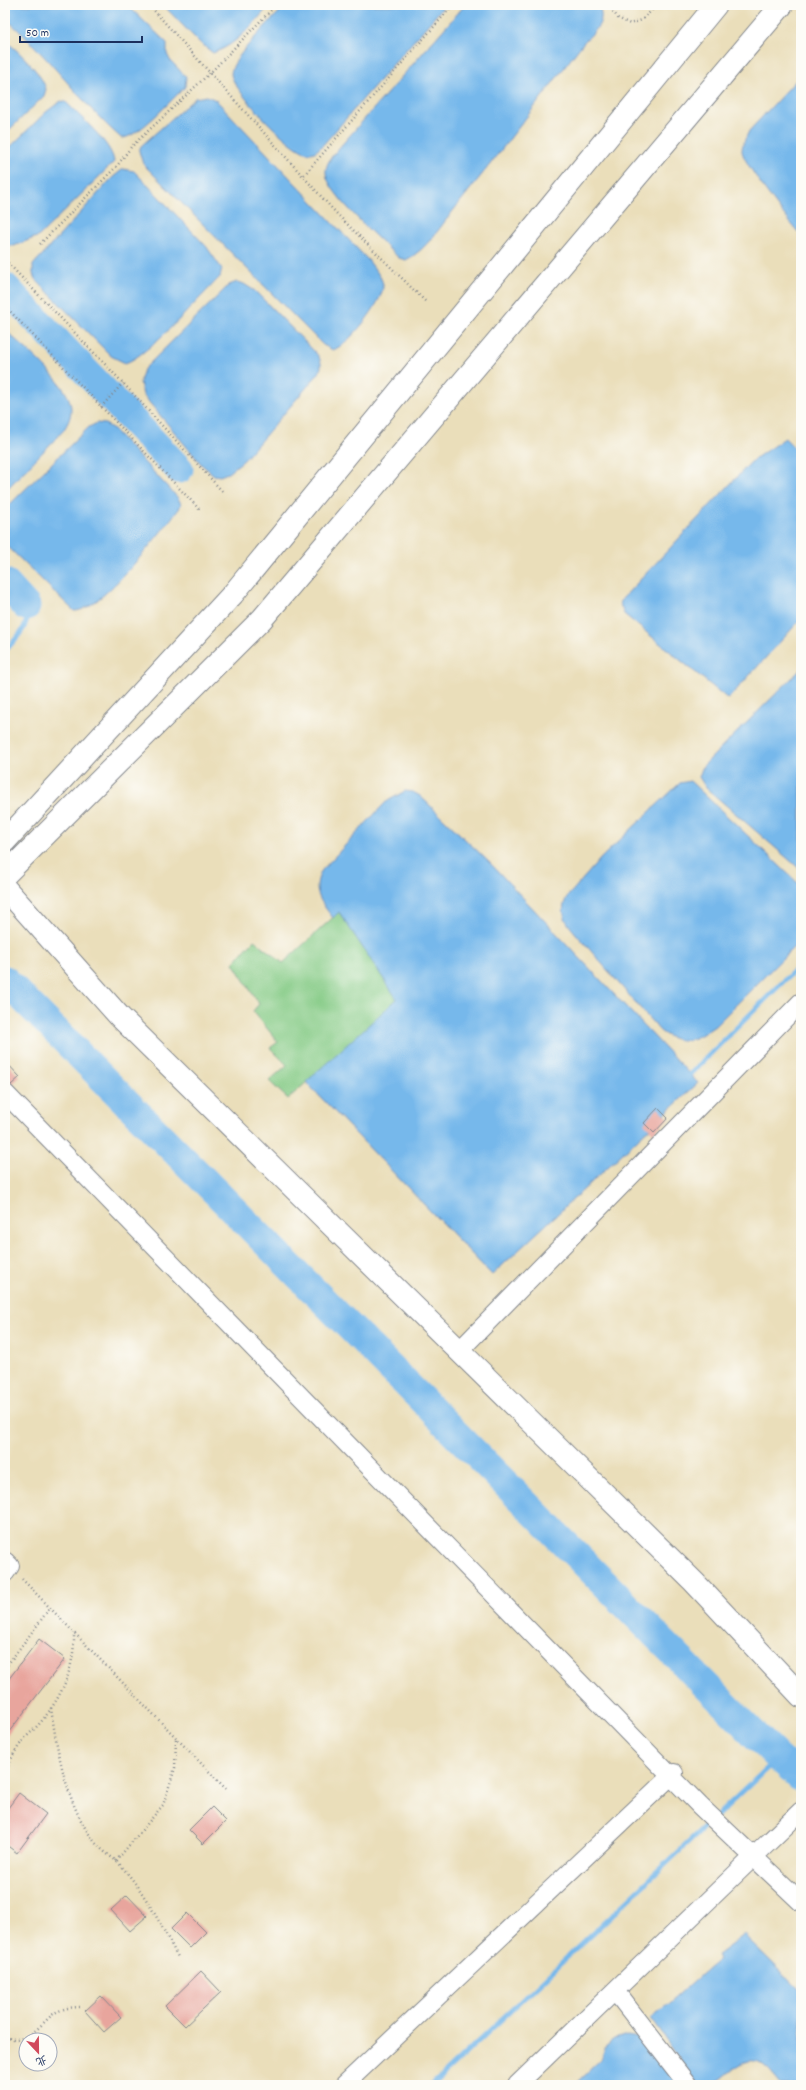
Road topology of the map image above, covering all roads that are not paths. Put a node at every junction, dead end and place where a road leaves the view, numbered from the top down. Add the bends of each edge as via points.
1 (716, 5) edge
2 (782, 5) edge
3 (5, 841) edge
4 (5, 875) edge
5 (5, 888) edge
6 (801, 1002) edge
7 (5, 1093) edge
8 (459, 1351) junction
9 (801, 1696) edge
10 (674, 1772) dead end
11 (801, 1811) edge
12 (801, 1902) edge
13 (615, 1991) junction
14 (344, 2085) edge
15 (517, 2085) edge
16 (688, 2085) edge

1 - 3 main road via 233,594
2 - 4 main road via 262,619
5 - 8 main road via 120,1017
6 - 8 street
7 - 12 street via 700,1806
8 - 9 main road via 694,1582
10 - 14 street
11 - 13 street
13 - 15 street
13 - 16 street

